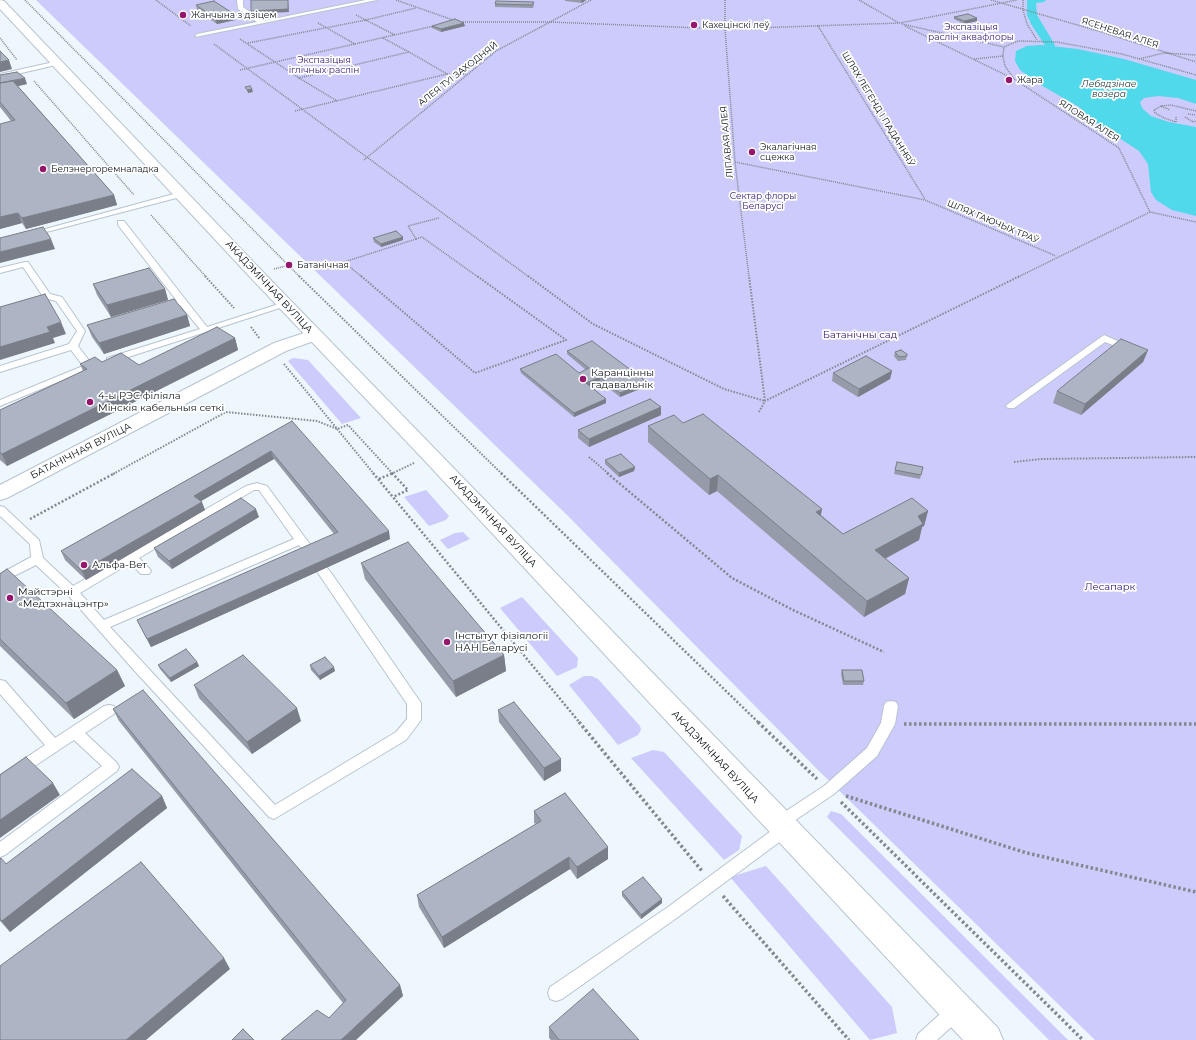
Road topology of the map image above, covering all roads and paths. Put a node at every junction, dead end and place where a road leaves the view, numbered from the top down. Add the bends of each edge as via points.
1 (25, 0) edge
2 (156, 0) edge
3 (240, 0) edge
4 (372, 0) edge
5 (396, 0) edge
6 (591, 0) edge
7 (725, 0) edge
8 (859, 0) edge
9 (991, 0) edge
10 (1017, 0) edge
11 (1024, 0) edge
12 (0, 3) edge
13 (1003, 3) junction
14 (417, 8) junction
15 (1024, 10) junction
16 (353, 14) dead end
17 (366, 20) junction
18 (455, 20) junction
19 (448, 22) edge
20 (550, 22) junction
21 (262, 23) junction
22 (900, 23) junction
23 (440, 24) edge
24 (818, 26) junction
25 (725, 29) junction
26 (226, 30) junction
27 (396, 35) junction
28 (200, 36) junction
29 (0, 38) edge
30 (383, 38) junction
31 (1037, 40) junction
32 (1, 42) edge
33 (248, 43) junction
34 (1004, 47) junction
35 (409, 52) junction
36 (1164, 53) junction
37 (1196, 55) edge
38 (1003, 56) junction
39 (974, 59) junction
40 (1138, 59) junction
41 (276, 62) junction
42 (1196, 62) edge
43 (58, 63) junction
44 (246, 68) junction
45 (25, 70) junction
46 (240, 70) dead end
47 (447, 74) junction
48 (468, 74) junction
49 (1196, 75) edge
50 (0, 76) edge
51 (299, 78) junction
52 (1014, 79) junction
53 (337, 101) junction
54 (1161, 106) junction
55 (1182, 107) junction
56 (303, 109) junction
57 (1170, 110) dead end
58 (1179, 110) dead end
59 (295, 111) dead end
60 (1196, 111) edge
61 (1188, 114) dead end
62 (1196, 115) edge
63 (1176, 117) dead end
64 (1185, 117) dead end
65 (1196, 121) edge
66 (367, 157) junction
67 (364, 160) dead end
68 (735, 162) junction
69 (181, 194) junction
70 (925, 200) junction
71 (143, 205) junction
72 (1150, 212) junction
73 (438, 218) dead end
74 (1196, 222) edge
75 (121, 223) dead end
76 (23, 236) edge
77 (416, 239) junction
78 (1056, 256) junction
79 (0, 271) edge
80 (182, 302) junction
81 (285, 305) junction
82 (153, 310) edge
83 (243, 318) junction
84 (204, 330) junction
85 (313, 335) junction
86 (262, 341) dead end
87 (73, 346) junction
88 (1136, 351) edge
89 (282, 361) dead end
90 (96, 364) junction
91 (0, 369) edge
92 (765, 401) junction
93 (0, 403) edge
94 (1011, 406) dead end
95 (759, 412) dead end
96 (337, 429) junction
97 (431, 455) junction
98 (589, 457) dead end
99 (1196, 457) edge
100 (1014, 462) dead end
101 (392, 473) junction
102 (379, 480) junction
103 (0, 493) edge
104 (394, 497) junction
105 (0, 510) edge
106 (18, 525) junction
107 (301, 540) junction
108 (131, 557) junction
109 (37, 559) junction
110 (145, 571) dead end
111 (0, 580) edge
112 (72, 592) junction
113 (102, 626) junction
114 (884, 652) dead end
115 (0, 685) edge
116 (892, 706) dead end
117 (109, 710) dead end
118 (888, 724) junction
119 (1196, 724) edge
120 (75, 732) junction
121 (54, 746) junction
122 (0, 783) edge
123 (829, 790) junction
124 (781, 827) junction
125 (0, 850) edge
126 (712, 882) junction
127 (1196, 892) edge
128 (556, 993) dead end
129 (956, 1011) junction
130 (849, 1040) edge
131 (924, 1040) edge
132 (986, 1040) edge
133 (1082, 1040) edge

1 - 123 path via 330,307
2 - 28 path
3 - 21 lane via 240,8
4 - 21 lane
5 - 14 path
6 - 20 path, АЛЕЯ ТУІ ЗАХОДНЯЙ
7 - 25 path, ЛІПАВАЯ АЛЕЯ
8 - 22 path, ЯЛОВАЯ АЛЕЯ
9 - 13 path
10 - 13 path
11 - 15 path
12 - 43 main road, АКАДЭМІЧНАЯ ВУЛІЦА
13 - 15 path
13 - 22 path
14 - 17 path
14 - 18 path
15 - 31 path via 1027,24
15 - 36 path, ЯСЕНЕВАЯ АЛЕЯ
16 - 17 path
17 - 27 path
17 - 33 path
18 - 19 path
18 - 20 path via 466,24
20 - 25 path
20 - 48 path, АЛЕЯ ТУІ ЗАХОДНЯЙ via 496,51
21 - 26 lane
22 - 24 path
22 - 34 path, ЯЛОВАЯ АЛЕЯ
22 - 39 path, ЯЛОВАЯ АЛЕЯ
23 - 27 path
24 - 25 path
24 - 70 path, ШЛЯХ ЛЕГЕНД І ПАДАННЯЎ
25 - 68 path, ЛІПАВАЯ АЛЕЯ
26 - 28 lane
26 - 33 path
27 - 30 path
28 - 44 path
29 - 32 path
30 - 35 path
30 - 41 path
31 - 34 path via 1018,41
31 - 40 path via 1082,45
32 - 45 path
33 - 41 path
34 - 38 path
35 - 47 path
35 - 51 path
36 - 37 path
36 - 40 path
36 - 42 path, ЯСЕНЕВАЯ АЛЕЯ
38 - 39 path
38 - 52 path, ЯЛОВАЯ АЛЕЯ
39 - 52 path, ЯЛОВАЯ АЛЕЯ
40 - 49 path
41 - 44 path
41 - 51 path
43 - 45 lane
43 - 69 main road, АКАДЭМІЧНАЯ ВУЛІЦА
44 - 46 path
44 - 56 path
45 - 50 lane
45 - 71 path
47 - 48 path
47 - 53 path
48 - 66 path, АЛЕЯ ТУІ ЗАХОДНЯЙ
51 - 53 path
52 - 72 path, ЯЛОВАЯ АЛЕЯ via 1119,148
53 - 56 path
54 - 55 path
54 - 57 path
54 - 63 path via 1154,110 1158,116 1176,122
55 - 58 path
55 - 60 path
56 - 59 path
56 - 66 path
61 - 62 path
64 - 65 path
66 - 67 path, АЛЕЯ ТУІ ЗАХОДНЯЙ
66 - 92 path via 593,324 724,390
68 - 70 path, ШЛЯХ ГАЮЧЫХ ТРАЎ
68 - 92 path, ЛІПАВАЯ АЛЕЯ
69 - 71 lane
69 - 81 main road, АКАДЭМІЧНАЯ ВУЛІЦА
70 - 78 path, ШЛЯХ ГАЮЧЫХ ТРАЎ
71 - 76 lane
71 - 83 path
72 - 74 path
72 - 78 path
73 - 77 path via 408,226
75 - 80 lane
77 - 77 path via 344,262 475,373 566,340 422,237
78 - 92 path
79 - 87 lane via 25,264 46,296 59,299 85,330
80 - 82 lane
80 - 84 lane
81 - 83 lane
81 - 85 main road, АКАДЭМІЧНАЯ ВУЛІЦА
83 - 84 lane
83 - 86 path
84 - 90 lane
85 - 97 main road, АКАДЭМІЧНАЯ ВУЛІЦА
85 - 103 street, БАТАНІЧНАЯ ВУЛІЦА via 280,347
87 - 90 lane
87 - 91 lane
88 - 94 lane via 1104,338
89 - 96 path
90 - 93 lane
92 - 95 path
96 - 101 path via 348,425
96 - 102 path
96 - 106 path via 317,421 226,412
97 - 101 path
97 - 124 main road, АКАДЭМІЧНАЯ ВУЛІЦА
98 - 114 path via 732,578 792,610
99 - 100 path via 1041,459
101 - 102 path
101 - 104 path via 408,490
102 - 104 path
104 - 126 path
105 - 106 lane
106 - 109 lane via 35,543
107 - 108 lane via 263,488 257,486
107 - 113 lane
107 - 113 lane via 414,703 414,720 401,736 274,813
108 - 110 lane
108 - 112 lane
109 - 111 lane
109 - 112 lane
112 - 113 lane
115 - 121 lane
116 - 118 lane
117 - 120 lane
118 - 119 path
118 - 123 lane via 872,752
120 - 121 lane
120 - 125 lane via 112,767
121 - 122 lane
123 - 124 lane
123 - 127 path via 1027,853
123 - 133 path
124 - 126 lane
124 - 129 main road, АКАДЭМІЧНАЯ ВУЛІЦА
126 - 128 lane
126 - 130 path
129 - 131 lane
129 - 132 main road, АКАДЭМІЧНАЯ ВУЛІЦА

